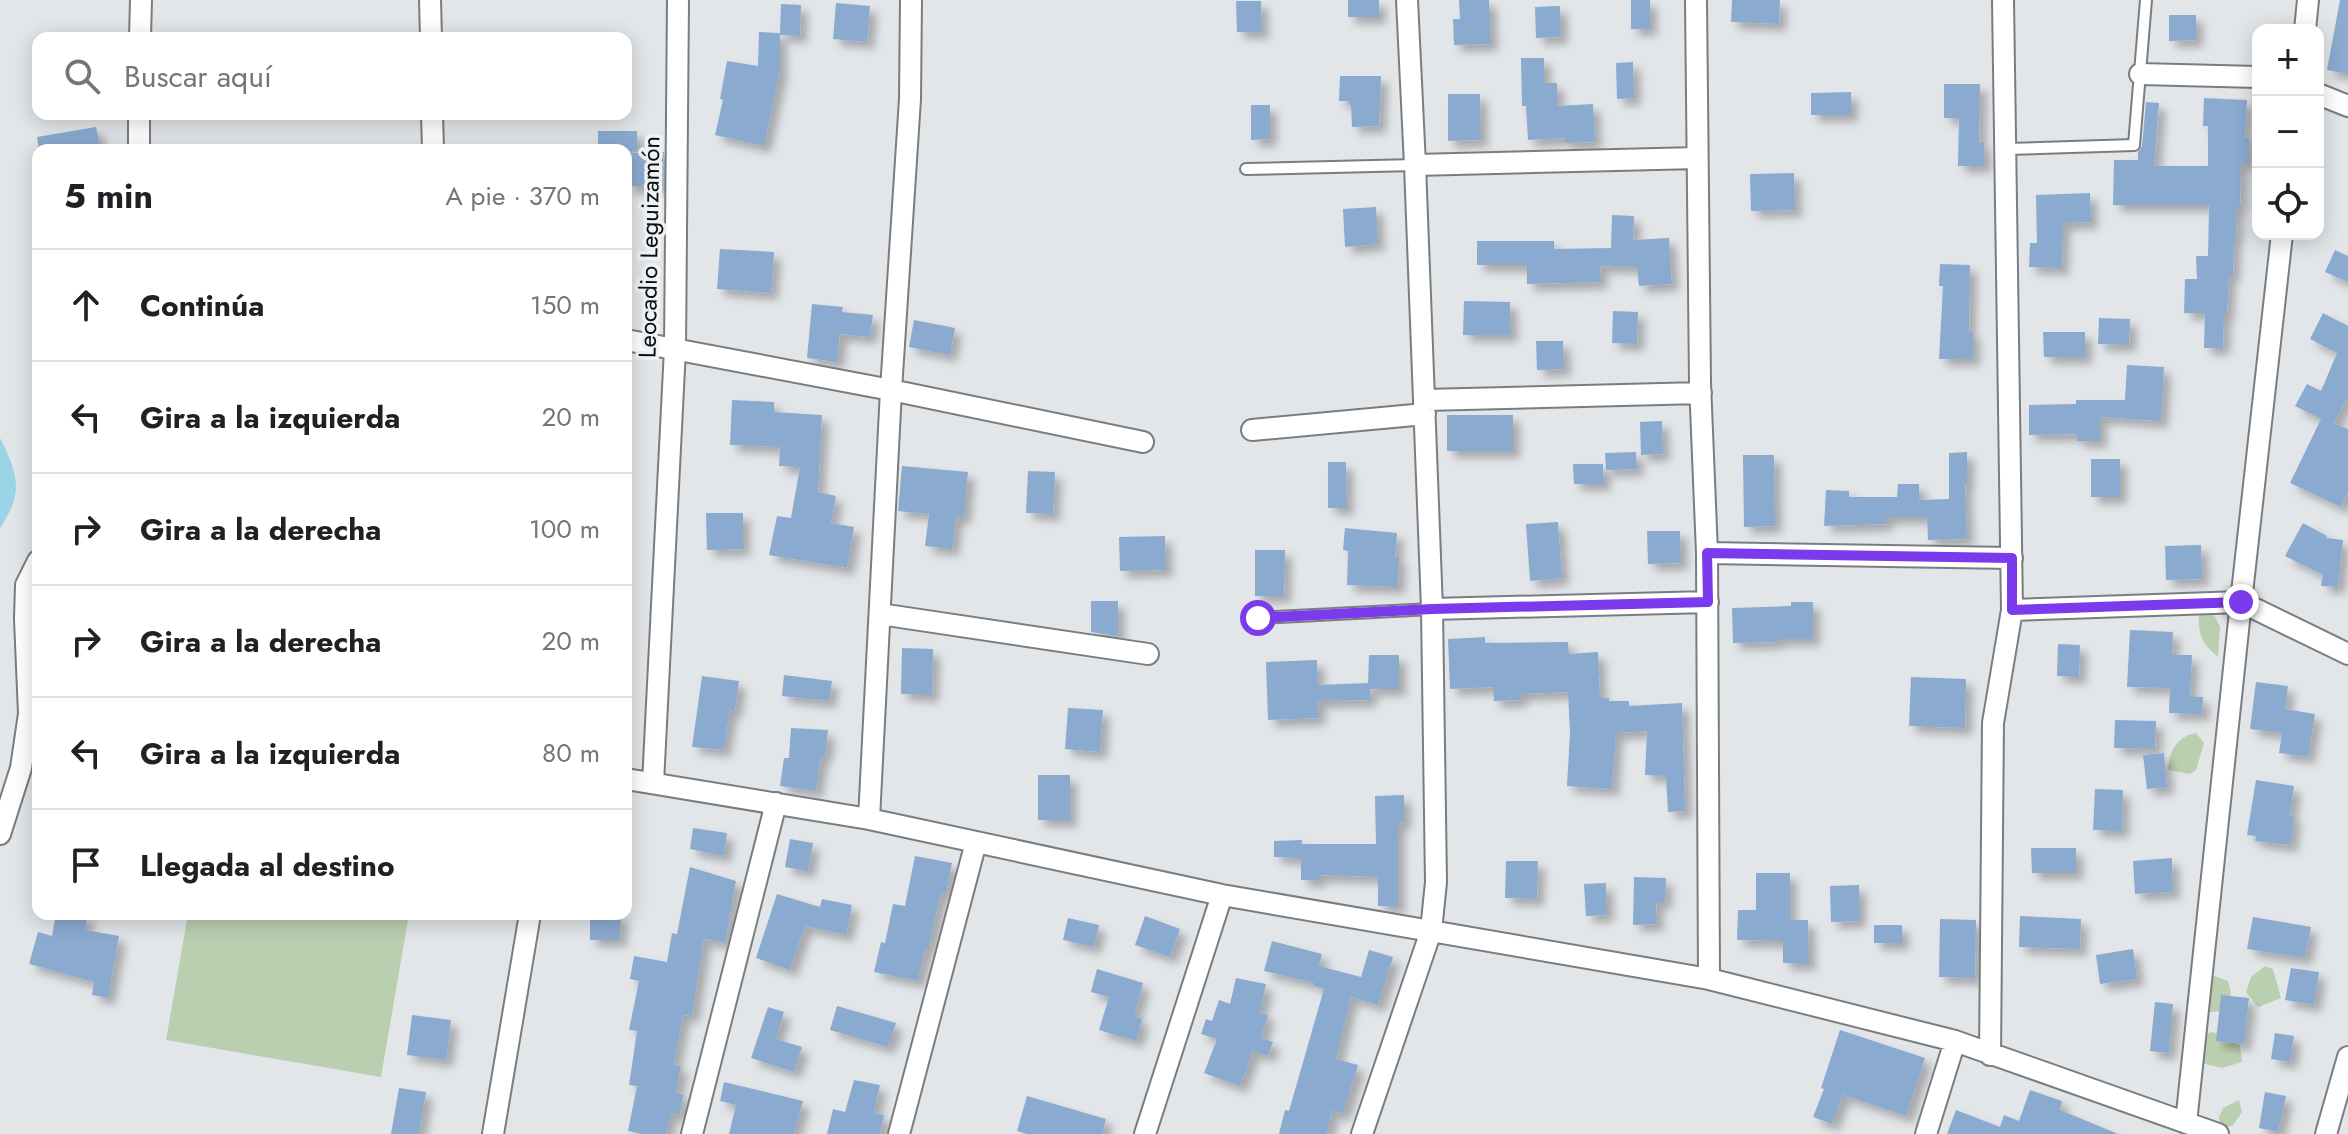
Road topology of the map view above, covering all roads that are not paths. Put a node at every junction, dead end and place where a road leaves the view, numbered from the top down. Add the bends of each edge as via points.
1 (141, 0) edge
2 (430, 0) edge
3 (678, 0) edge
4 (911, 0) edge
5 (1407, 0) edge
6 (1696, 0) edge
7 (2003, 0) edge
8 (2146, 0) edge
9 (2308, 0) edge
10 (2306, 24) edge
11 (140, 32) edge
12 (431, 32) edge
13 (2140, 74) junction
14 (2252, 77) edge
15 (2323, 96) edge
16 (2348, 106) edge
17 (139, 120) edge
18 (432, 120) edge
19 (139, 144) edge
20 (433, 144) edge
21 (2007, 149) junction
22 (1697, 158) junction
23 (1415, 165) junction
24 (1246, 169) dead end
25 (2281, 240) edge
26 (632, 341) edge
27 (675, 349) junction
28 (891, 390) junction
29 (1701, 393) junction
30 (1425, 407) junction
31 (1252, 430) dead end
32 (1143, 442) dead end
33 (1707, 553) junction
34 (2012, 558) junction
35 (32, 573) edge
36 (1708, 602) junction
37 (2241, 602) junction
38 (1432, 609) junction
39 (2012, 610) junction
40 (880, 614) junction
41 (1258, 618) dead end
42 (1148, 654) dead end
43 (2348, 654) edge
44 (632, 780) edge
45 (653, 783) junction
46 (776, 803) junction
47 (869, 819) junction
48 (0, 834) edge
49 (976, 842) junction
50 (1222, 895) junction
51 (529, 920) edge
52 (1431, 931) junction
53 (1709, 979) junction
54 (1955, 1041) junction
55 (1990, 1055) junction
56 (2348, 1057) edge
57 (2186, 1123) junction
58 (493, 1134) edge
59 (692, 1134) edge
60 (899, 1134) edge
61 (1145, 1134) edge
62 (1362, 1134) edge
63 (1926, 1134) edge
64 (2218, 1134) edge
65 (2326, 1134) edge

1 - 11 street
2 - 12 street
3 - 27 street, Leocadio Leguizamón
4 - 28 street via 910,99
5 - 23 street
6 - 22 street
7 - 21 street
8 - 13 lane
9 - 10 street
13 - 14 street
13 - 21 lane via 2134,145
15 - 16 street
17 - 19 street
18 - 20 street
21 - 34 street
22 - 23 street
22 - 29 street
23 - 24 lane
23 - 30 street
25 - 37 street
26 - 27 street
27 - 28 street
27 - 45 street, Leocadio Leguizamón
28 - 32 street
28 - 40 street
29 - 30 street
29 - 33 street
30 - 31 street
30 - 38 street
33 - 34 street
33 - 36 street
34 - 39 street
35 - 48 street via 26,585 25,619 29,714 21,768
36 - 38 street
36 - 53 street
37 - 39 street
37 - 43 street
37 - 57 street
38 - 41 lane
38 - 52 street via 1436,882
39 - 55 street via 1993,723
40 - 42 street
40 - 47 street
44 - 45 street
45 - 46 street
46 - 47 street
46 - 59 street
47 - 49 street
49 - 50 street
49 - 60 street
50 - 52 street
50 - 61 street
51 - 58 street
52 - 53 street
52 - 62 street
53 - 54 street
54 - 55 street
54 - 63 street
55 - 57 street
56 - 65 street
57 - 64 street

